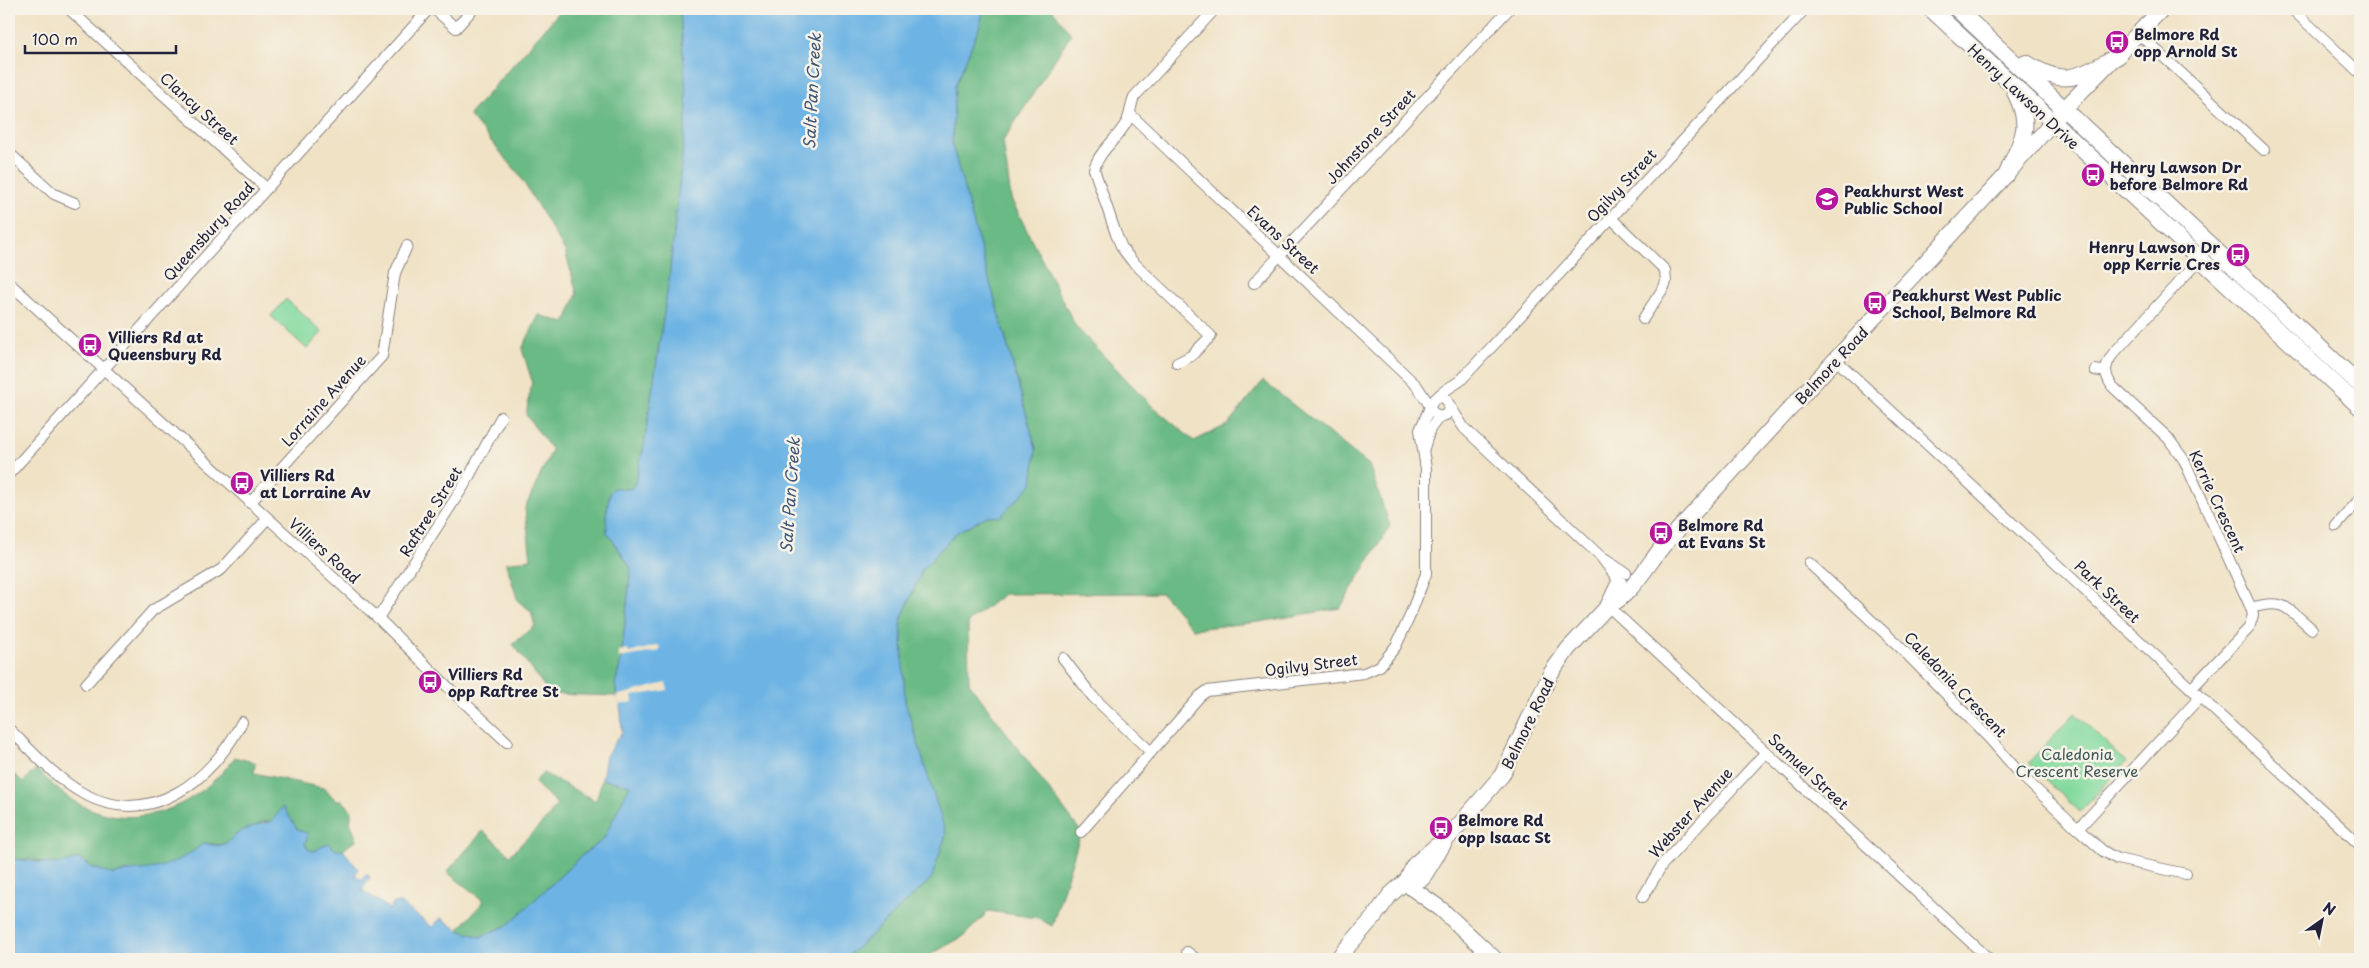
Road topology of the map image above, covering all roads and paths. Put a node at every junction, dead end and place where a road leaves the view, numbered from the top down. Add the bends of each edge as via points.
1 (68, 9) edge
2 (428, 9) edge
3 (434, 9) edge
4 (473, 9) edge
5 (1215, 9) edge
6 (1509, 9) edge
7 (1805, 9) edge
8 (1930, 9) edge
9 (1957, 9) edge
10 (2162, 9) edge
11 (2292, 9) edge
12 (2139, 34) junction
13 (1988, 39) junction
14 (2118, 56) junction
15 (2360, 73) edge
16 (2011, 85) junction
17 (2065, 108) junction
18 (1130, 114) junction
19 (2053, 123) junction
20 (2264, 150) dead end
21 (9, 153) edge
22 (2007, 174) junction
23 (266, 188) junction
24 (75, 203) dead end
25 (1611, 218) junction
26 (407, 246) dead end
27 (1279, 255) junction
28 (2200, 259) junction
29 (1254, 282) dead end
30 (9, 283) edge
31 (1643, 319) dead end
32 (1836, 360) junction
33 (1177, 363) dead end
34 (104, 370) junction
35 (2095, 370) dead end
36 (2106, 372) junction
37 (1460, 381) junction
38 (2360, 385) edge
39 (1417, 386) junction
40 (1439, 397) junction
41 (1450, 405) junction
42 (1430, 407) junction
43 (2360, 407) edge
44 (501, 417) dead end
45 (1441, 417) junction
46 (1464, 428) junction
47 (1424, 449) junction
48 (9, 474) edge
49 (2360, 499) edge
50 (250, 503) junction
51 (268, 519) junction
52 (2336, 526) dead end
53 (1809, 563) dead end
54 (1626, 580) junction
55 (1608, 606) junction
56 (2251, 608) junction
57 (378, 618) junction
58 (2312, 629) dead end
59 (1063, 658) dead end
60 (86, 684) dead end
61 (2192, 689) junction
62 (2200, 697) junction
63 (242, 722) dead end
64 (9, 729) edge
65 (507, 742) dead end
66 (1151, 752) junction
67 (1766, 752) junction
68 (2078, 828) junction
69 (1081, 832) dead end
70 (2360, 845) edge
71 (2186, 874) dead end
72 (1413, 882) junction
73 (1643, 897) dead end
74 (1187, 952) dead end
75 (1196, 959) edge
76 (1337, 959) edge
77 (1495, 959) edge
78 (1989, 959) edge

1 - 23 street, Clancy Street
2 - 23 street, Queensbury Road
3 - 4 street via 456,28
5 - 18 street via 1138,92 1131,103
6 - 27 street, Johnstone Street
7 - 25 street, Ogilvy Street
8 - 16 main road, Henry Lawson Drive
9 - 13 main road, Henry Lawson Drive
10 - 12 street, Belmore Road
11 - 15 street
12 - 14 street, Belmore Road
12 - 20 street
13 - 14 main road via 2046,75 2061,78 2077,76
13 - 17 main road, Henry Lawson Drive
14 - 17 street, Belmore Road
16 - 19 main road, Henry Lawson Drive
16 - 22 main road via 2026,121 2022,142
17 - 19 street, Belmore Road
17 - 38 main road, Henry Lawson Drive
18 - 27 street, Evans Street
18 - 33 street via 1098,158 1094,175 1127,254 1211,336 1191,356
19 - 22 street, Belmore Road
19 - 28 main road, Henry Lawson Drive
21 - 24 street via 54,194
22 - 32 street, Belmore Road
23 - 34 street, Queensbury Road
25 - 31 street via 1665,270 1664,287
25 - 37 street, Ogilvy Street
26 - 50 street, Lorraine Avenue via 395,273 382,356
27 - 29 street, Johnstone Street
27 - 39 street, Evans Street
28 - 36 street via 2112,354
28 - 43 main road, Henry Lawson Drive
30 - 34 street, Villiers Road
32 - 54 street, Belmore Road via 1663,546
32 - 61 street, Park Street
34 - 48 street, Queensbury Road
34 - 50 street, Villiers Road
35 - 36 street
36 - 56 street, Kerrie Crescent via 2112,386 2168,438 2184,460
37 - 40 street, Ogilvy Street
37 - 41 street, Ogilvy Street
39 - 40 street, Evans Street
39 - 42 street, Evans Street
40 - 41 street
40 - 42 street via 1433,399
41 - 45 street via 1448,412
41 - 46 street
42 - 45 street via 1432,413
42 - 47 street, Ogilvy Street via 1420,430
44 - 57 street, Raftree Street via 465,484
45 - 46 street
45 - 47 street, Ogilvy Street via 1430,429
46 - 54 street
47 - 66 street, Ogilvy Street via 1426,574 1410,618 1386,660 1373,670 1352,675 1206,691
49 - 52 street
50 - 51 street, Villiers Road
51 - 57 street, Villiers Road
51 - 60 street via 214,575 153,610
53 - 68 street, Caledonia Crescent via 1900,647 2023,777
54 - 55 street, Belmore Road
55 - 67 street, Samuel Street
55 - 72 street, Belmore Road via 1568,649 1551,674 1498,781
56 - 58 street via 2277,603
56 - 61 street via 2253,615 2249,628
57 - 65 street, Villiers Road
59 - 66 street via 1096,701
61 - 62 street, Park Street
62 - 68 street
62 - 70 street, Park Street
63 - 64 street via 226,748 190,786 158,803 134,806 103,801 82,793
66 - 69 street, Ogilvy Street
67 - 73 street, Webster Avenue via 1662,865
67 - 78 street, Samuel Street
68 - 71 street, Caledonia Crescent via 2117,859
72 - 76 street, Belmore Road
72 - 77 street
74 - 75 street

